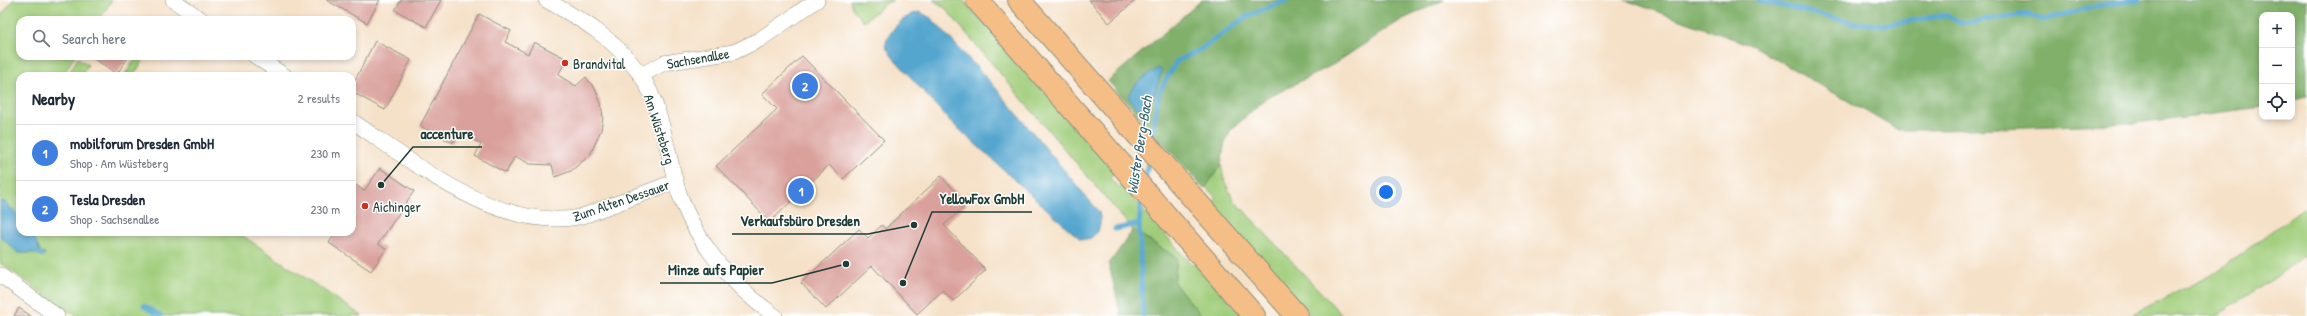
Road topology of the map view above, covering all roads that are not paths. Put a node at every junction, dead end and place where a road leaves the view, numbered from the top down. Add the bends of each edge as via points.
1 (173, 0) edge
2 (546, 0) edge
3 (817, 0) edge
4 (977, 0) edge
5 (1019, 0) edge
6 (196, 16) edge
7 (261, 60) edge
8 (279, 72) edge
9 (641, 75) junction
10 (356, 124) edge
11 (676, 181) junction
12 (0, 275) edge
13 (56, 316) edge
14 (775, 316) edge
15 (1254, 316) edge
16 (1297, 316) edge

1 - 6 street
2 - 9 street via 605,35
3 - 9 street, Sachsenallee via 759,40 734,52 664,63
4 - 15 main road
5 - 16 main road
7 - 8 street
9 - 11 street, Am Wüsteberg via 656,108
10 - 11 street, Zum Alten Dessauer via 438,178 496,208 520,215 552,220 580,216
11 - 14 street, Am Wüsteberg via 689,215 708,249 732,279
12 - 13 street

